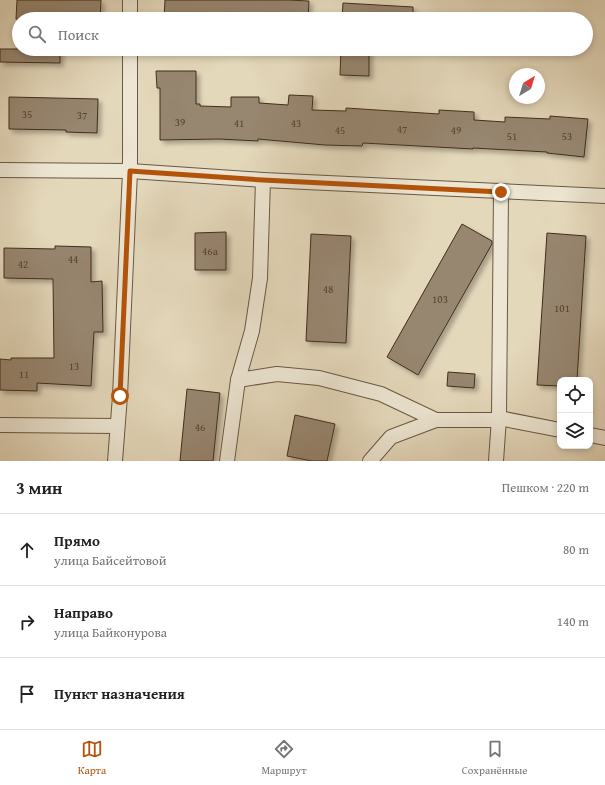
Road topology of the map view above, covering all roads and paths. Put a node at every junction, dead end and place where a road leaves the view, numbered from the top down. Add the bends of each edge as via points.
1 (130, 0) edge
2 (130, 12) edge
3 (130, 56) edge
4 (0, 170) edge
5 (130, 171) junction
6 (263, 180) junction
7 (501, 192) junction
8 (605, 196) edge
9 (238, 380) junction
10 (499, 419) junction
11 (436, 420) junction
12 (0, 425) edge
13 (117, 426) junction
14 (557, 429) edge
15 (593, 436) edge
16 (605, 438) edge
17 (115, 461) edge
18 (227, 461) edge
19 (370, 461) edge
20 (496, 461) edge

1 - 2 street
3 - 5 street
4 - 5 street
5 - 6 street
5 - 13 street
6 - 7 street
6 - 9 street via 260,278 252,332
7 - 8 street
7 - 10 street
9 - 11 street via 277,374 319,378 381,394
9 - 18 street
10 - 11 street
10 - 14 street
10 - 20 street
11 - 19 street via 391,437
12 - 13 street
13 - 17 street
15 - 16 street

